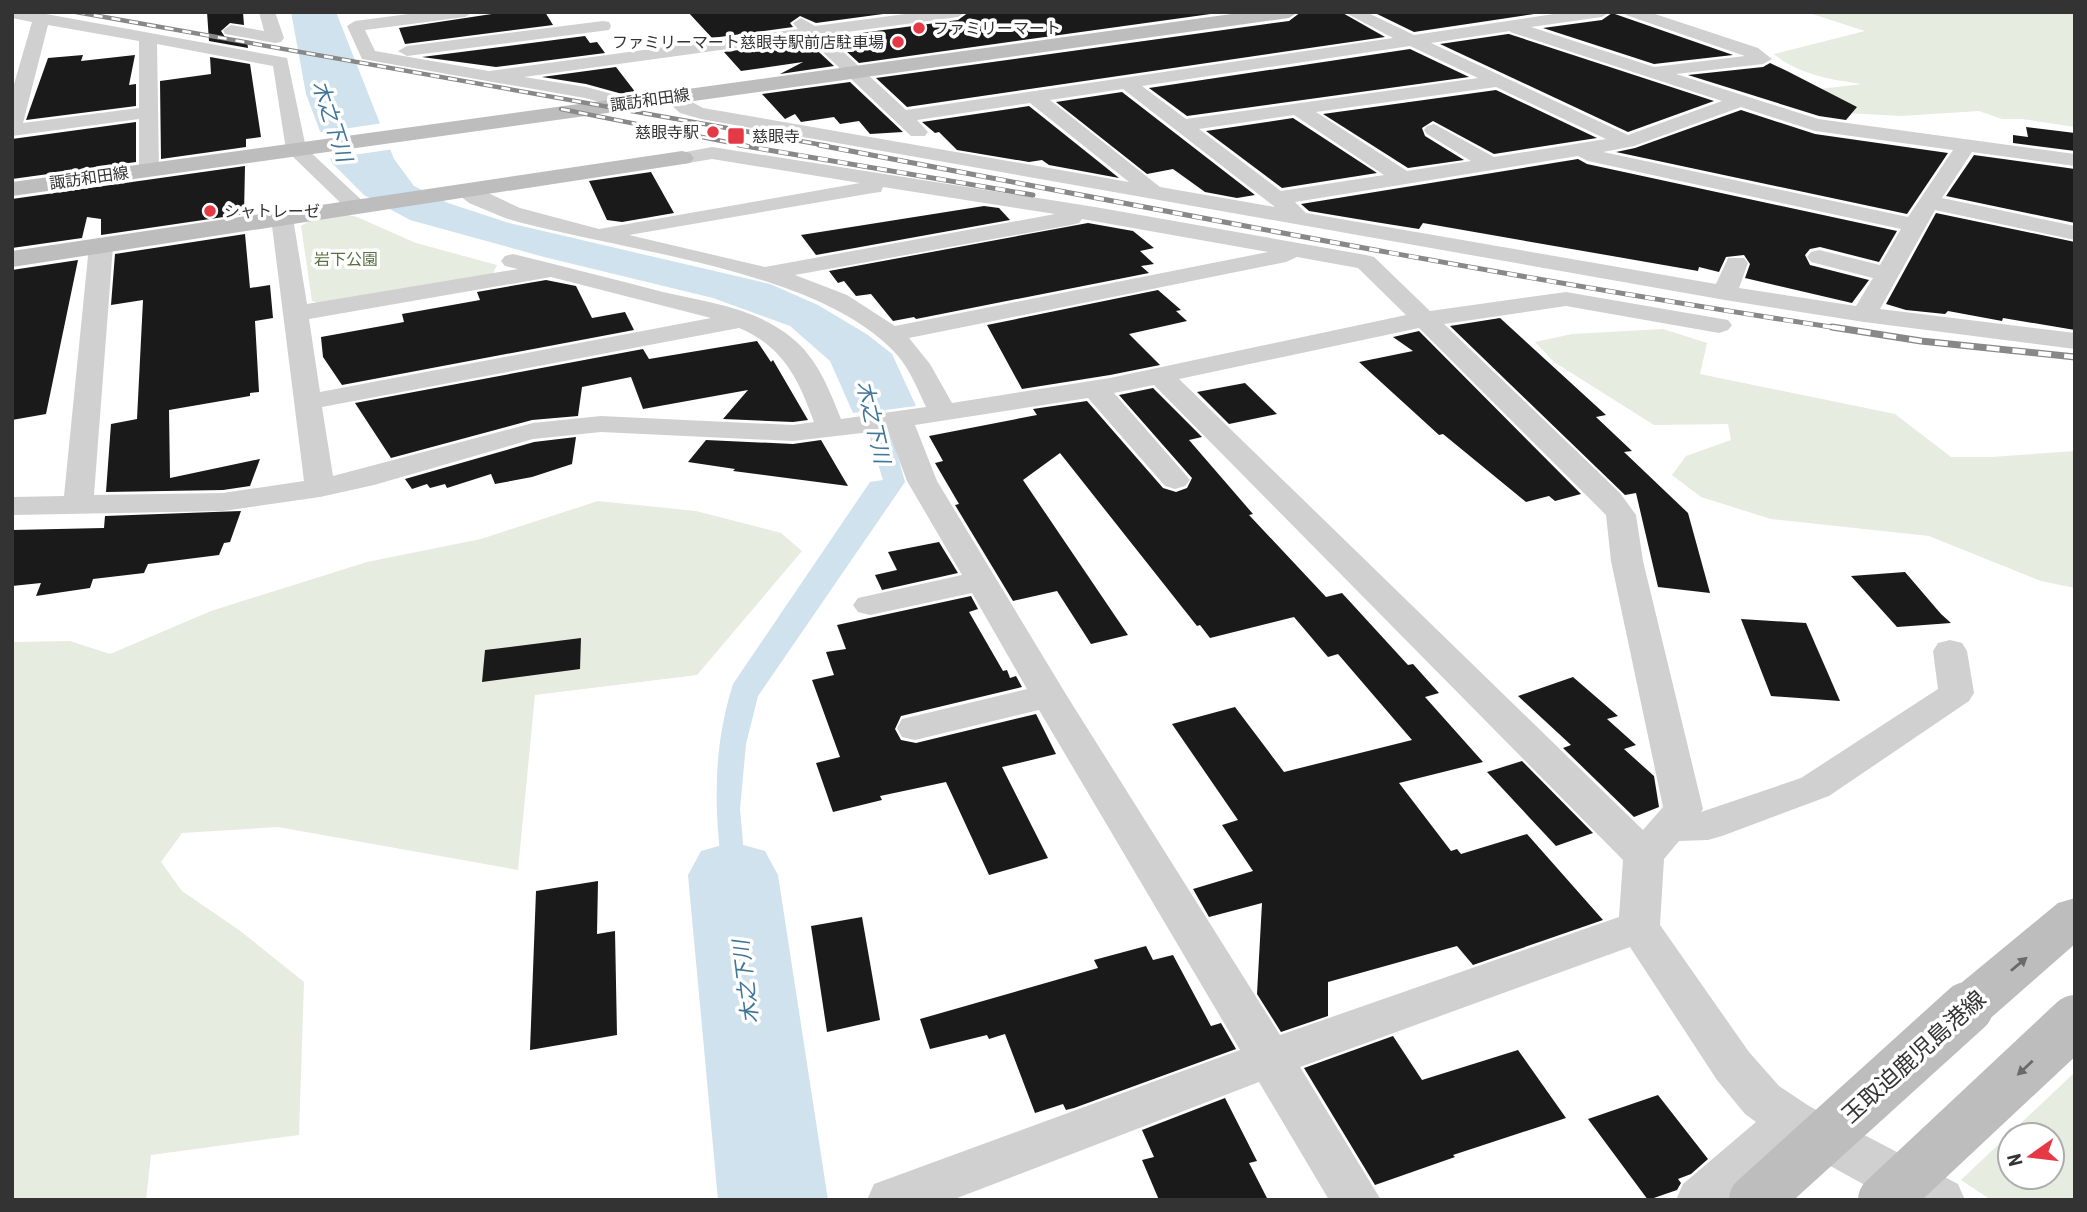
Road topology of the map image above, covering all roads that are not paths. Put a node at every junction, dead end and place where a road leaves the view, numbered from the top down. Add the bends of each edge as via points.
1 (267, 12) edge
2 (788, 12) edge
3 (958, 12) edge
4 (1289, 12) edge
5 (1352, 12) edge
6 (1602, 12) edge
7 (1632, 12) edge
8 (12, 13) edge
9 (457, 13) edge
10 (41, 19) junction
11 (210, 26) dead end
12 (1510, 26) junction
13 (811, 32) junction
14 (611, 35) edge
15 (148, 38) junction
16 (1412, 40) junction
17 (374, 56) junction
18 (857, 72) junction
19 (1652, 72) junction
20 (489, 76) junction
21 (1498, 81) junction
22 (1127, 83) junction
23 (18, 85) edge
24 (1033, 96) junction
25 (671, 97) junction
26 (1740, 101) junction
27 (624, 103) junction
28 (1298, 109) junction
29 (149, 112) junction
30 (902, 116) junction
31 (1182, 125) junction
32 (12, 128) edge
33 (1434, 130) dead end
34 (1627, 142) junction
35 (1966, 146) junction
36 (304, 149) junction
37 (1571, 151) junction
38 (939, 154) junction
39 (682, 158) joint
40 (2075, 160) edge
41 (1491, 164) junction
42 (149, 170) junction
43 (1403, 178) junction
44 (899, 182) junction
45 (12, 189) edge
46 (457, 192) junction
47 (1155, 192) junction
48 (1278, 198) junction
49 (1929, 202) junction
50 (366, 206) junction
51 (1096, 214) junction
52 (282, 218) junction
53 (1311, 220) junction
54 (1914, 226) junction
55 (2072, 232) edge
56 (592, 234) junction
57 (101, 246) junction
58 (1303, 251) junction
59 (1819, 257) dead end
60 (2058, 257) dead end
61 (12, 259) edge
62 (513, 261) dead end
63 (1366, 262) junction
64 (1735, 263) dead end
65 (553, 271) junction
66 (767, 274) junction
67 (1887, 274) junction
68 (1725, 293) junction
69 (294, 314) junction
70 (1864, 315) junction
71 (1424, 318) junction
72 (741, 320) junction
73 (1719, 325) dead end
74 (891, 334) junction
75 (2075, 341) edge
76 (1159, 375) junction
77 (1095, 388) junction
78 (308, 401) junction
79 (943, 413) junction
80 (894, 420) junction
81 (838, 427) junction
82 (1175, 480) dead end
83 (320, 488) junction
84 (78, 504) junction
85 (12, 506) edge
86 (981, 581) junction
87 (870, 606) dead end
88 (1951, 651) dead end
89 (1049, 695) junction
90 (915, 728) dead end
91 (1667, 827) junction
92 (1644, 856) junction
93 (2075, 916) edge
94 (1639, 928) junction
95 (2075, 1021) edge
96 (1271, 1058) junction
97 (1792, 1121) junction
98 (892, 1200) edge
99 (1356, 1200) edge
100 (1701, 1200) edge
101 (1755, 1200) edge
102 (1884, 1200) edge
103 (1940, 1200) edge

1 - 11 street via 275,38
2 - 13 street
3 - 13 street
4 - 18 street, 諏訪和田線
5 - 16 street
6 - 12 street
7 - 19 street via 1763,59
8 - 10 street
9 - 17 street via 355,26 368,55
10 - 15 street
10 - 23 street
12 - 16 street
12 - 19 street
13 - 14 street
13 - 18 street
14 - 17 street
14 - 20 street
15 - 29 street
15 - 36 street via 281,62
16 - 21 street
16 - 22 street
17 - 20 street
18 - 25 street, 諏訪和田線
18 - 30 street
19 - 26 street
20 - 27 street
21 - 28 street
21 - 34 street
22 - 24 street
22 - 31 street
23 - 32 street
24 - 30 street
24 - 47 street
25 - 27 street, 諏訪和田線
25 - 38 street via 701,113
26 - 34 street
26 - 35 street via 1815,125
27 - 36 street, 諏訪和田線
28 - 31 street
28 - 43 street
29 - 32 street
29 - 42 street
30 - 38 street
31 - 48 street
33 - 41 street
34 - 37 street
35 - 40 street
35 - 49 street
36 - 42 street, 諏訪和田線
36 - 50 street
37 - 41 street
37 - 54 street
38 - 47 street
39 - 44 street via 712,153
39 - 46 street
41 - 43 street
42 - 45 street, 諏訪和田線
43 - 48 street
44 - 51 street
44 - 56 street
46 - 50 street
46 - 56 street via 489,207
47 - 53 street
48 - 53 street
49 - 54 street
49 - 55 street
50 - 52 street
51 - 58 street
51 - 66 street
52 - 57 street
52 - 69 street
53 - 63 street
53 - 68 street
54 - 67 street
55 - 60 street
56 - 66 street
57 - 61 street
57 - 84 street
58 - 63 street
58 - 74 street
59 - 67 street
62 - 65 street
63 - 71 street
64 - 68 street
65 - 69 street
65 - 72 street
66 - 74 street via 827,295
67 - 70 street
68 - 70 street
69 - 78 street
70 - 75 street
71 - 73 street via 1566,299
71 - 76 street
71 - 91 street via 1621,515 1682,809
72 - 78 street
72 - 81 street via 784,343
74 - 79 street via 921,370
76 - 77 street
76 - 92 street
77 - 79 street
77 - 82 street
78 - 83 street
79 - 80 street
80 - 81 street
80 - 86 street via 922,481
81 - 83 street via 793,433 601,424 533,431
83 - 84 street via 223,502
84 - 85 street
86 - 87 street
86 - 89 street
88 - 91 street via 1956,693 1815,787 1708,826
89 - 90 street
89 - 96 street
91 - 92 street
92 - 94 street
101 -> 93 street, 玉取迫鹿児島港線, bridge
94 - 96 street
94 - 97 street via 1733,1066 1762,1100
95 -> 102 street, bridge
96 - 98 street
96 - 99 street
97 - 100 street
97 - 103 street

